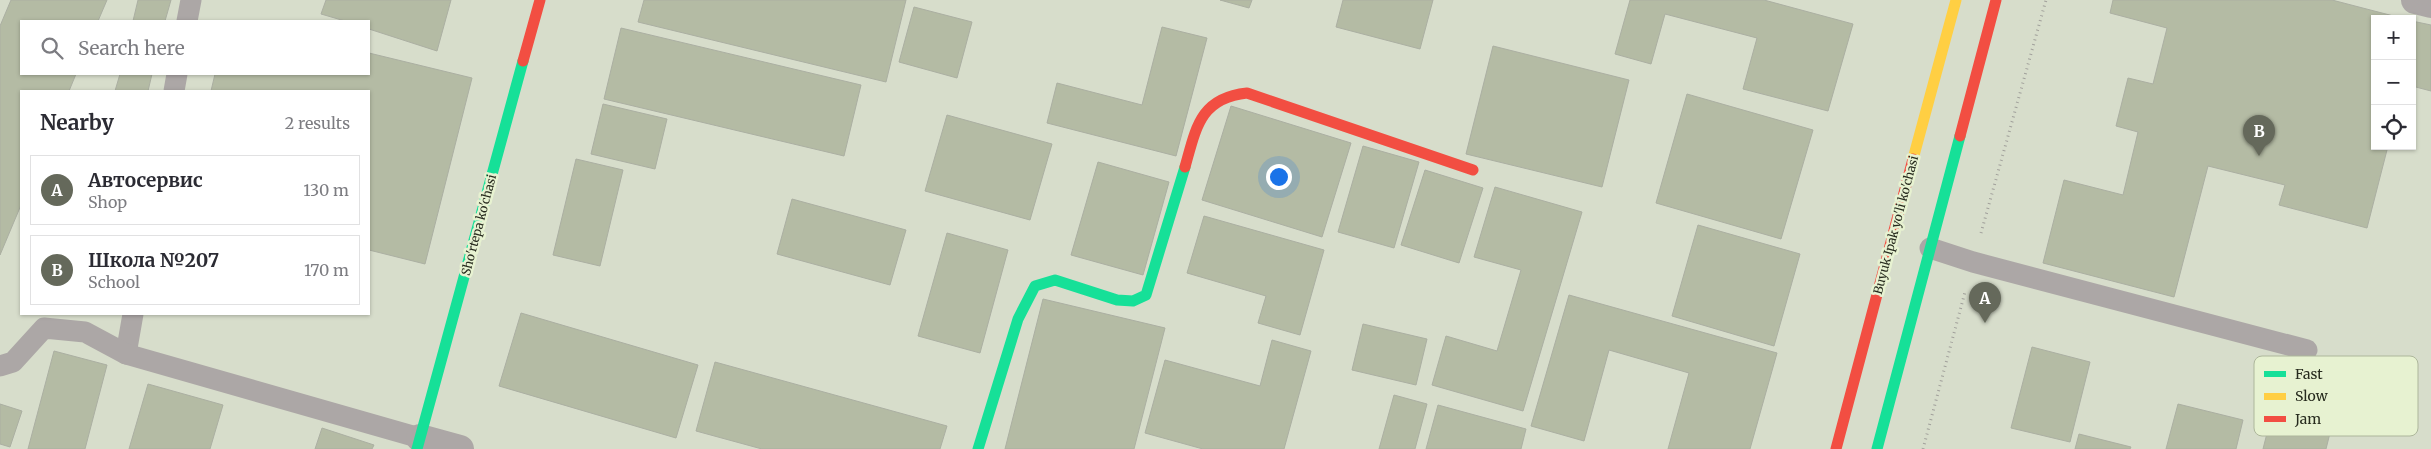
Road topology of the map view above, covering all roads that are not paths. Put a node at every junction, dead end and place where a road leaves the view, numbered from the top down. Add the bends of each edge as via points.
1 (191, 0) edge
2 (540, 0) edge
3 (1956, 0) edge
4 (1996, 0) edge
5 (2415, 0) edge
6 (2431, 4) edge
7 (187, 20) edge
8 (177, 75) edge
9 (174, 90) edge
10 (1473, 170) dead end
11 (1930, 248) junction
12 (133, 315) edge
13 (2308, 350) dead end
14 (126, 354) junction
15 (0, 366) edge
16 (419, 443) edge
17 (460, 449) edge
18 (978, 449) edge
19 (1836, 449) edge
20 (1877, 449) edge

1 - 7 lane
2 - 16 street, Sho'rtepa ko'chasi
3 - 19 street, Buyuk Ipak yo'li ko'chasi
4 - 11 street
5 - 6 street
8 - 9 lane
10 - 18 street via 1247,93 1227,94 1215,101 1198,122 1146,295 1132,301 1117,300 1055,280 1035,286 1018,319
11 - 13 lane
11 - 20 street
12 - 14 lane
14 - 15 lane via 86,332 44,328 13,362
14 - 16 lane
16 - 17 street

